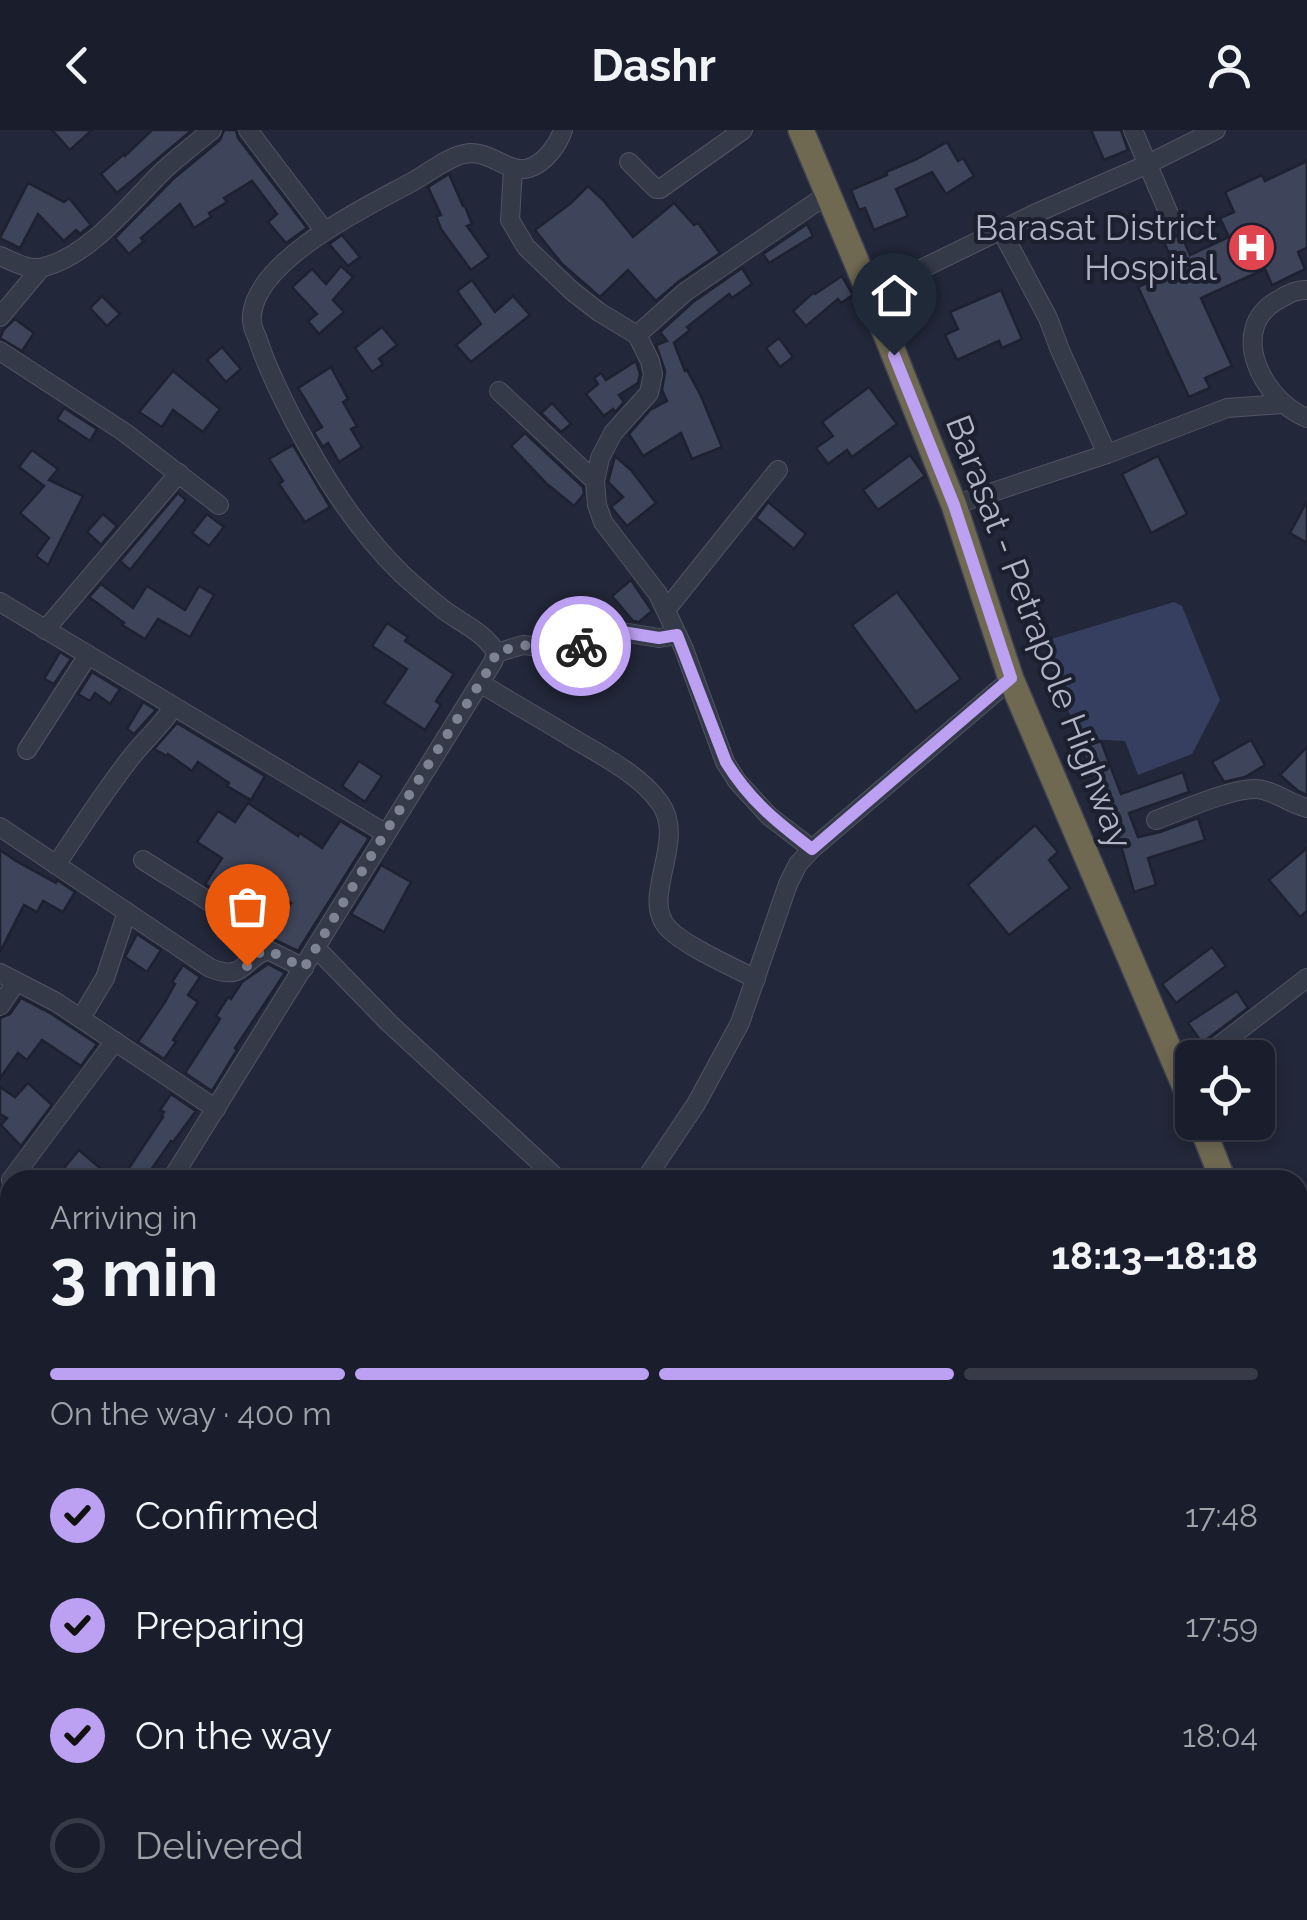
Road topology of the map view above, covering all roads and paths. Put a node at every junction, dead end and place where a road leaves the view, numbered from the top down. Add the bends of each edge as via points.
1 (212, 130) edge
2 (248, 130) edge
3 (563, 130) edge
4 (743, 130) edge
5 (800, 130) edge
6 (1133, 130) edge
7 (1216, 130) edge
8 (629, 162) dead end
9 (1148, 164) junction
10 (514, 168) junction
11 (828, 194) junction
12 (1168, 214) dead end
13 (324, 230) junction
14 (1000, 230) junction
15 (0, 256) edge
16 (41, 268) junction
17 (1307, 290) edge
18 (870, 294) junction
19 (0, 316) edge
20 (637, 335) junction
21 (0, 351) edge
22 (499, 391) dead end
23 (1282, 404) junction
24 (1307, 418) edge
25 (1107, 454) junction
26 (778, 470) dead end
27 (179, 473) junction
28 (595, 481) junction
29 (219, 505) dead end
30 (954, 505) junction
31 (0, 602) edge
32 (666, 610) junction
33 (45, 630) junction
34 (677, 635) junction
35 (496, 652) junction
36 (88, 656) junction
37 (1011, 678) junction
38 (480, 683) junction
39 (173, 707) junction
40 (27, 750) dead end
41 (1307, 808) edge
42 (1156, 820) dead end
43 (0, 827) edge
44 (385, 833) junction
45 (812, 849) junction
46 (143, 860) dead end
47 (56, 865) junction
48 (127, 912) junction
49 (316, 948) junction
50 (268, 950) junction
51 (304, 968) junction
52 (8, 978) edge
53 (1307, 978) edge
54 (756, 979) junction
55 (0, 1006) edge
56 (81, 1018) junction
57 (1226, 1040) edge
58 (114, 1041) junction
59 (1175, 1043) edge
60 (216, 1108) junction
61 (1207, 1140) edge
62 (19, 1170) edge
63 (177, 1170) edge
64 (548, 1170) edge
65 (651, 1170) edge
66 (1219, 1170) edge

1 - 16 street via 110,225 68,258
2 - 13 street
3 - 10 street via 533,167
4 - 8 street via 660,190
5 - 11 highway, Barasat - Petrapole Highway
6 - 9 street
7 - 9 street
9 - 12 street
9 - 14 street
10 - 13 street via 486,154 461,154
10 - 20 street via 510,220 526,247 572,291
11 - 18 highway, Barasat - Petrapole Highway
11 - 20 street via 706,276
13 - 35 street via 278,267 258,297 251,317 257,340 324,477 364,534
14 - 18 street
14 - 25 street via 1048,318
15 - 16 street
16 - 19 street
17 - 23 street via 1268,306 1252,336 1264,382
18 - 30 highway, Barasat - Petrapole Highway
20 - 28 street via 650,361 652,386 613,433
21 - 27 street
22 - 28 street
23 - 24 street
23 - 25 street via 1228,408
25 - 30 street
26 - 32 street
27 - 29 street
27 - 33 street
28 - 32 street via 604,522
30 - 37 highway, Barasat - Petrapole Highway
31 - 33 street
32 - 34 street
33 - 36 street
34 - 35 street via 610,630 570,653 523,645
34 - 45 street via 737,781 768,816
35 - 38 street
36 - 39 street
36 - 40 street
37 - 45 street
37 - 59 highway, Barasat - Petrapole Highway
38 - 44 street
38 - 54 street via 635,778 660,803 670,839 658,902 662,920 670,931
39 - 44 street
39 - 47 street
41 - 42 street via 1254,789
43 - 47 street
44 - 49 street
45 - 54 street via 788,884
46 - 50 street via 252,932
47 - 48 street
48 - 50 street via 228,974
48 - 56 street via 105,978
49 - 51 street
49 - 64 street
50 - 51 street
51 - 60 street
52 - 55 street
52 - 56 street
53 - 57 street
54 - 65 street via 718,1065
56 - 58 street
58 - 60 street
58 - 62 street
60 - 63 street
61 - 66 highway

